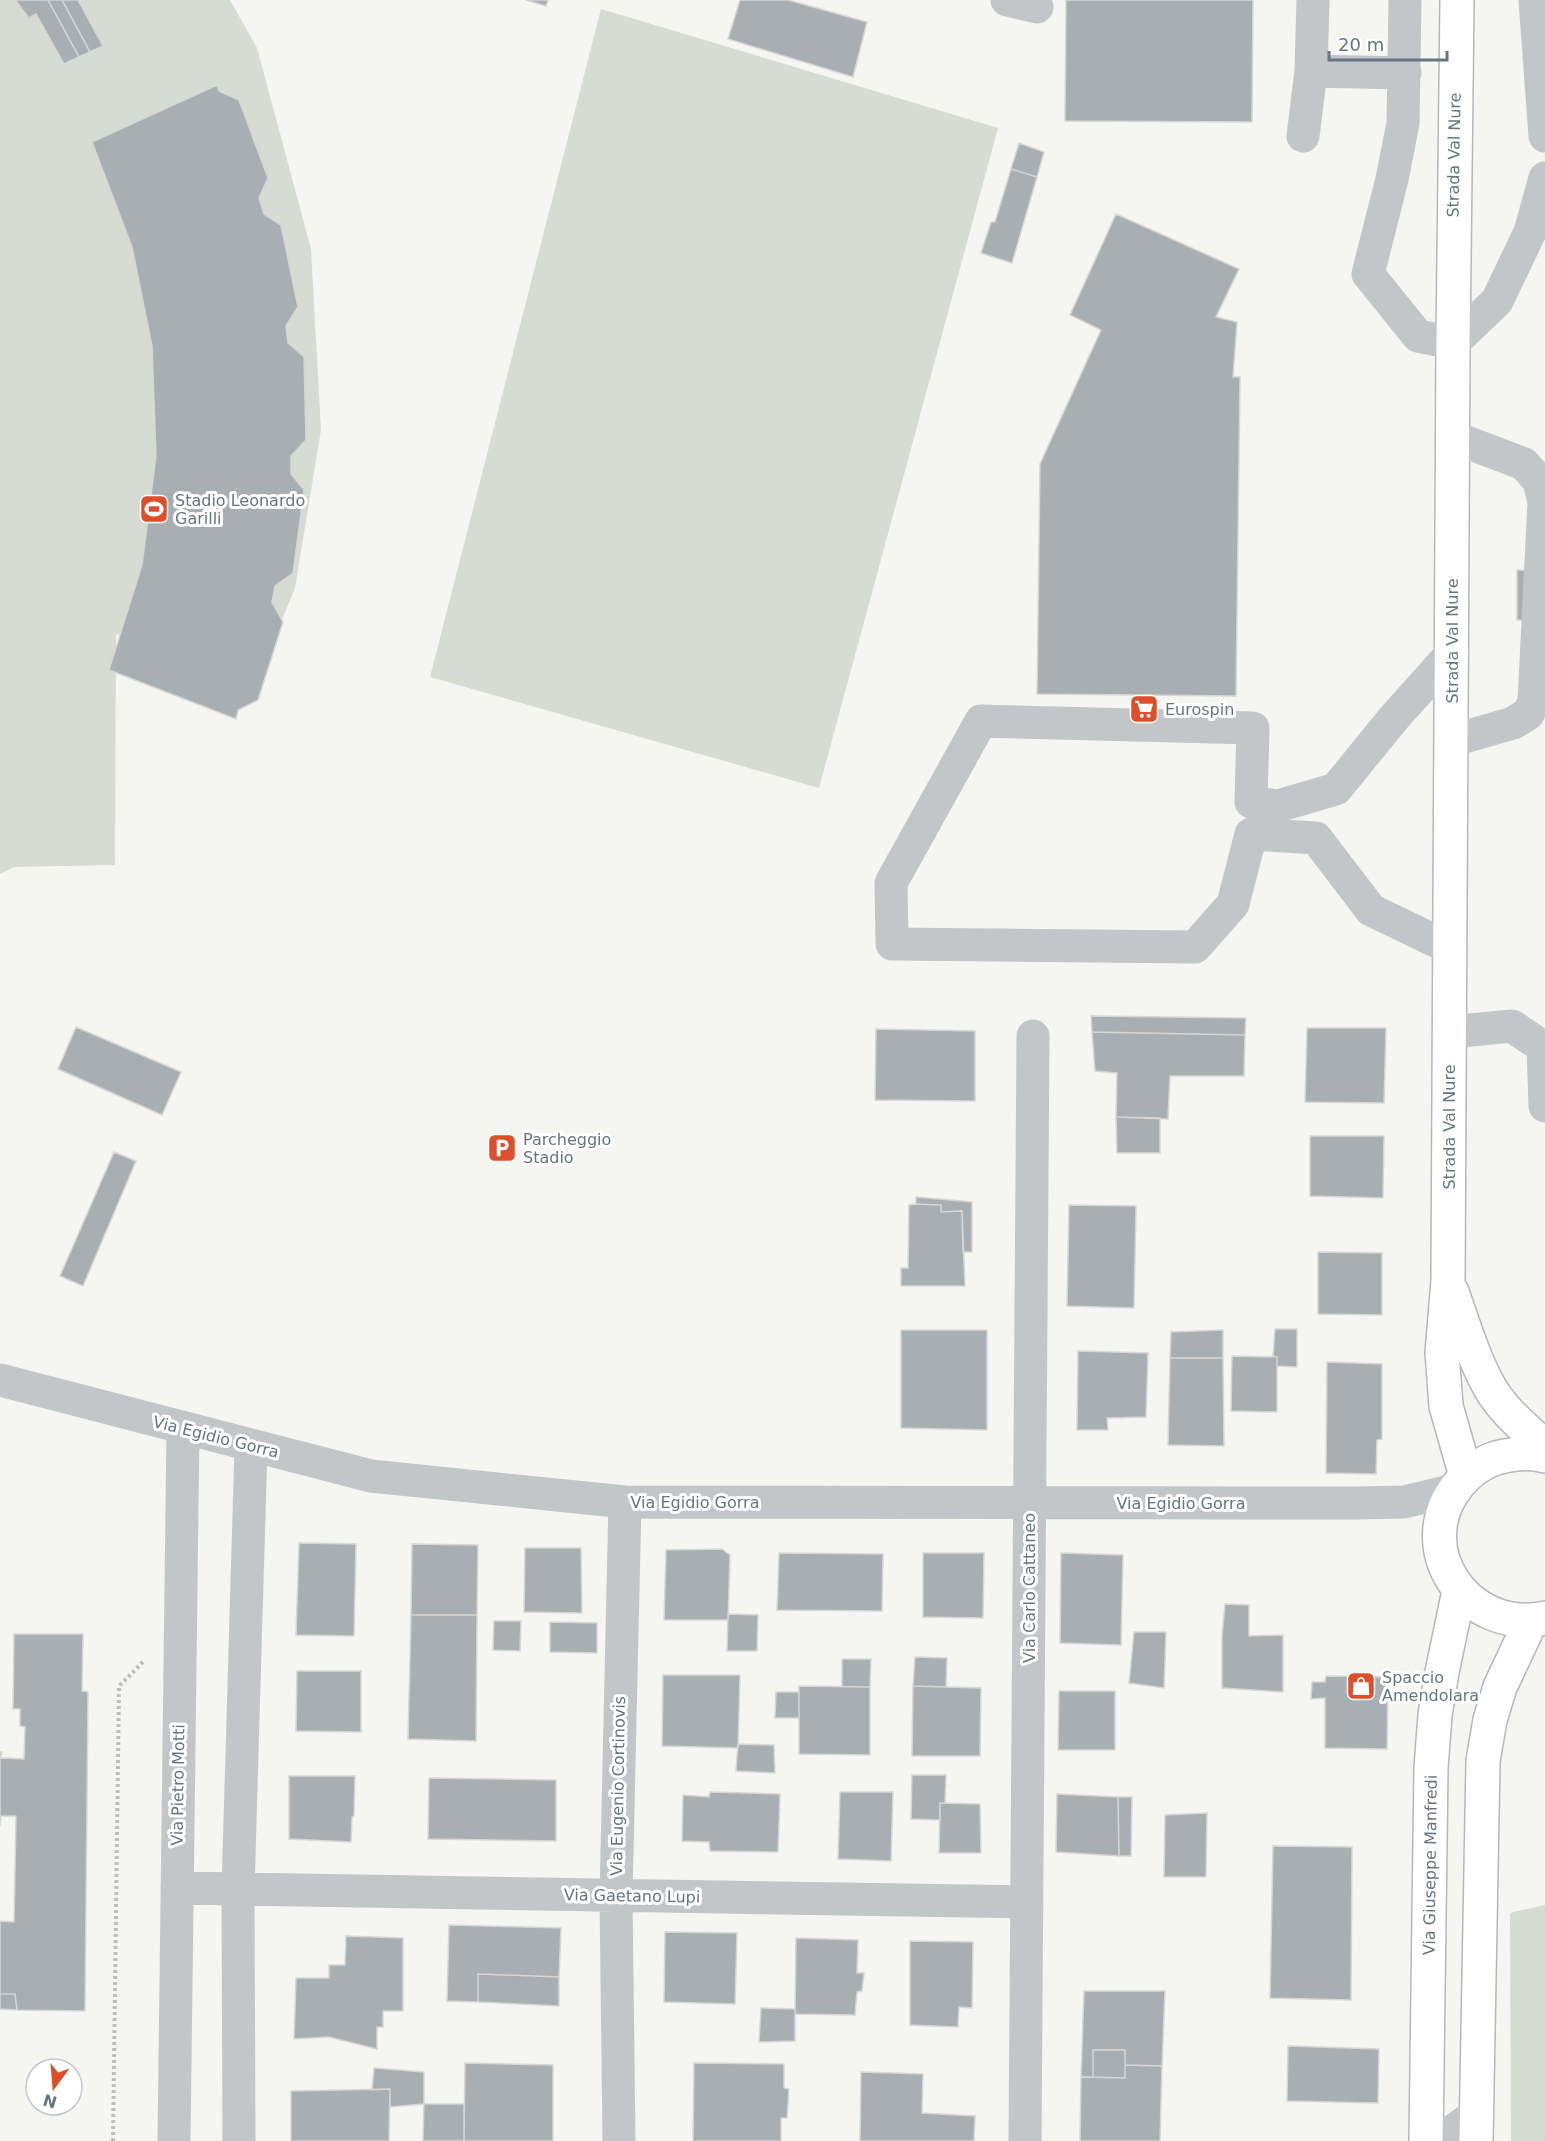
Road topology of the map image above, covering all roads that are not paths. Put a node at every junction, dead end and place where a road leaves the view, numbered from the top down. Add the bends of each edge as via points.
1 (1313, 0) edge
2 (1406, 0) edge
3 (1456, 0) edge
4 (1535, 0) edge
5 (1311, 70) junction
6 (1405, 73) junction
7 (1304, 136) dead end
8 (1545, 136) edge
9 (1545, 178) edge
10 (1453, 343) junction
11 (1453, 438) junction
12 (1452, 653) junction
13 (1451, 741) junction
14 (1450, 948) junction
15 (1450, 1032) junction
16 (1033, 1036) dead end
17 (1545, 1106) edge
18 (1448, 1281) junction
19 (0, 1380) edge
20 (183, 1429) junction
21 (251, 1446) junction
22 (1545, 1447) edge
23 (1545, 1456) edge
24 (1460, 1483) junction
25 (625, 1502) junction
26 (1404, 1502) junction
27 (1030, 1503) junction
28 (1441, 1524) junction
29 (1459, 1591) junction
30 (1538, 1619) edge
31 (177, 1888) junction
32 (238, 1890) junction
33 (616, 1896) junction
34 (1027, 1902) junction
35 (1476, 2128) edge
36 (174, 2141) edge
37 (239, 2141) edge
38 (619, 2141) edge
39 (1025, 2141) edge
40 (1426, 2141) edge
41 (1439, 2141) edge

1 - 5 street
2 - 6 street
3 - 10 main road, Strada Val Nure
4 - 8 street
5 - 6 street
5 - 7 street
6 - 10 street via 1403,123 1368,274 1418,336
9 - 10 street via 1530,232 1497,301
10 - 11 main road, Strada Val Nure
11 - 12 main road, Strada Val Nure
11 - 13 street via 1524,464 1539,481 1544,502 1534,702 1528,714 1513,723
12 - 13 main road, Strada Val Nure
12 - 14 street via 1336,789 1278,806 1251,802 1253,728 981,721 891,882 892,944 1195,947 1233,903 1251,834 1316,838 1371,910
13 - 14 main road, Strada Val Nure
14 - 15 main road, Strada Val Nure
15 - 17 street via 1512,1026 1543,1047
15 - 18 main road, Strada Val Nure
16 - 27 street, Via Carlo Cattaneo
18 - 22 main road via 1490,1387 1518,1422
18 - 24 main road, Strada Val Nure via 1442,1353 1446,1406
19 - 20 street, Via Egidio Gorra
20 - 21 street, Via Egidio Gorra
20 - 31 street, Via Pietro Motti
21 - 25 street, Via Egidio Gorra via 371,1476
21 - 32 street
23 - 24 main road via 1511,1454 1486,1461
24 - 26 street, Via Egidio Gorra
24 - 28 main road via 1445,1507
25 - 27 street, Via Egidio Gorra
25 - 33 street, Via Eugenio Cortinovis
26 - 27 street, Via Egidio Gorra
26 - 28 street
27 - 34 street, Via Carlo Cattaneo
28 - 29 main road via 1440,1548
29 - 30 main road via 1480,1608 1504,1619
29 - 40 main road, Via Giuseppe Manfredi via 1442,1672 1431,1768
30 - 35 main road via 1500,1687 1483,1761
31 - 32 street, Via Gaetano Lupi
31 - 36 street, Via Pietro Motti
32 - 33 street, Via Gaetano Lupi
32 - 37 street
33 - 34 street, Via Gaetano Lupi
33 - 38 street, Via Eugenio Cortinovis
34 - 39 street, Via Carlo Cattaneo
35 - 41 street

